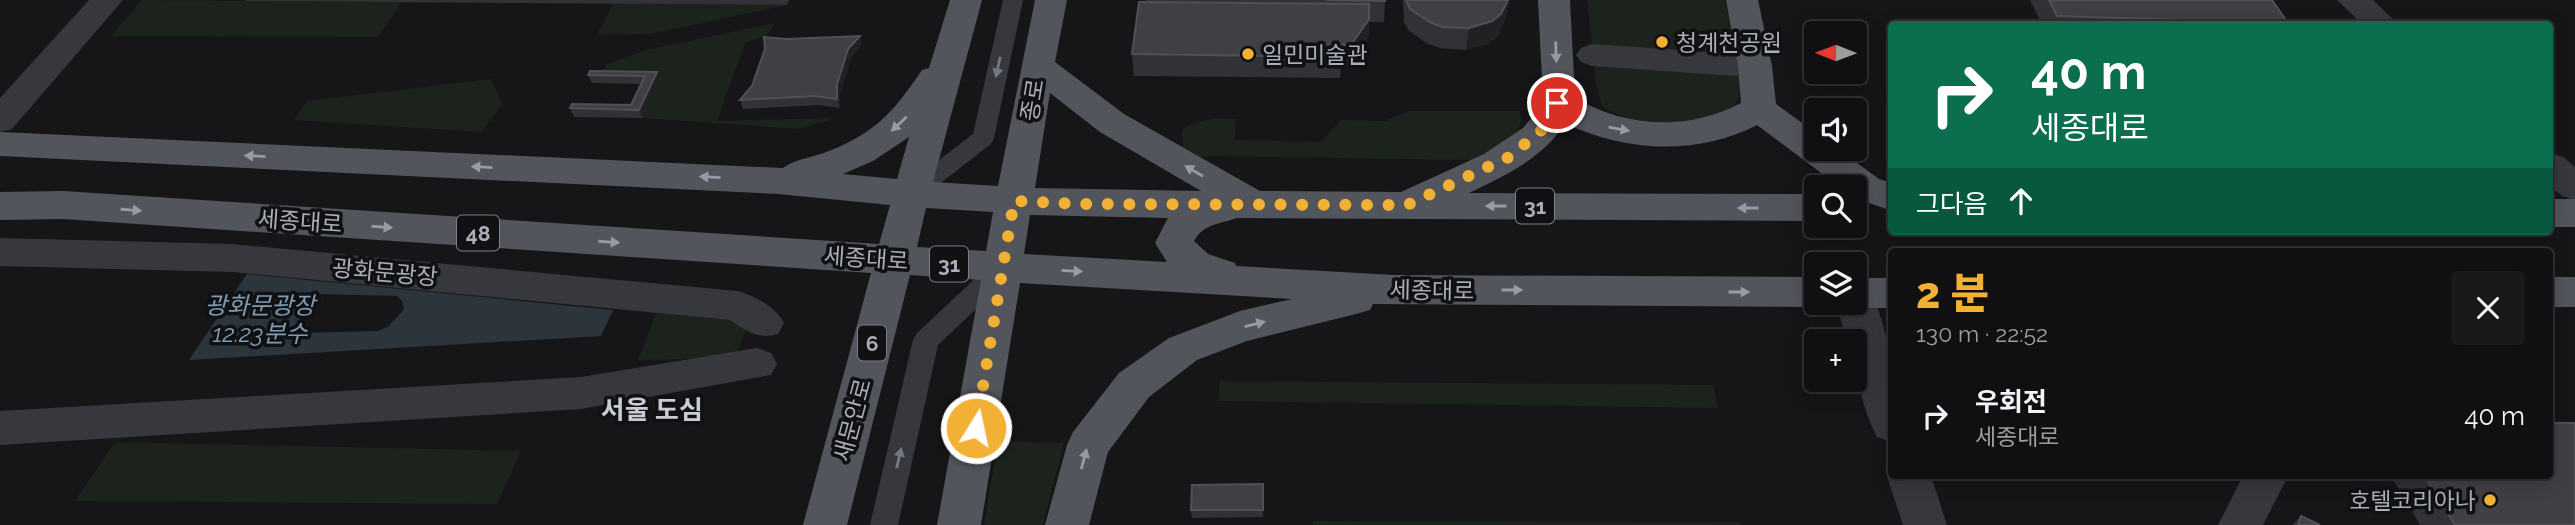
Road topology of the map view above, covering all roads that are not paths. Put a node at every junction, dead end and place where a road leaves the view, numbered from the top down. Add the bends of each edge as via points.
1 (107, 0) edge
2 (966, 0) edge
3 (1013, 0) edge
4 (1051, 0) edge
5 (1554, 0) edge
6 (1742, 0) edge
7 (2353, 0) edge
8 (2378, 21) edge
9 (952, 48) junction
10 (1592, 55) dead end
11 (1736, 65) dead end
12 (1037, 66) junction
13 (1557, 103) junction
14 (1759, 109) junction
15 (0, 120) edge
16 (0, 144) edge
17 (2553, 169) edge
18 (778, 181) junction
19 (2575, 187) edge
20 (912, 193) junction
21 (1888, 196) edge
22 (1014, 201) junction
23 (1254, 205) junction
24 (1407, 205) junction
25 (0, 206) edge
26 (1804, 208) edge
27 (1867, 209) edge
28 (1888, 209) edge
29 (2553, 213) edge
30 (2575, 213) edge
31 (0, 252) edge
32 (894, 260) junction
33 (1004, 267) junction
34 (1394, 290) junction
35 (1804, 292) edge
36 (2553, 292) edge
37 (2575, 292) edge
38 (1867, 293) edge
39 (1888, 293) edge
40 (1859, 315) edge
41 (765, 323) dead end
42 (757, 364) dead end
43 (1888, 411) edge
44 (0, 428) edge
45 (1910, 479) edge
46 (2264, 479) edge
47 (825, 525) edge
48 (884, 525) edge
49 (960, 525) edge
50 (1067, 525) edge
51 (1925, 525) edge
52 (2240, 525) edge

1 - 15 street
2 - 9 main road, 6
3 -> 20 lane via 983,138
4 - 12 main road, 종로
5 -> 13 main road
6 - 14 main road
7 - 8 street
9 -> 18 main road via 914,110 890,132 847,159
9 - 20 main road, 6
10 - 11 street
12 - 22 main road, 종로
23 -> 12 main road via 1112,123
13 -> 14 main road via 1601,126 1664,135 1723,128
13 - 24 main road via 1543,129 1509,157
14 - 21 main road via 1866,187
18 -> 16 main road
17 - 19 street
18 - 20 main road
20 - 22 main road, 31
20 - 32 main road, 새문안로 / 6
22 - 23 main road, 31
22 - 33 main road
23 - 24 main road, 31
23 - 34 main road via 1194,216 1178,228 1174,243 1185,260 1202,269
26 -> 24 main road, 31
25 -> 32 main road, 세종대로 / 48 via 63,205
27 - 28 main road
29 - 30 main road
31 - 41 street, 광화문광장 via 246,259 738,306
32 - 33 main road, 세종대로 / 31
32 - 47 main road, 새문안로 / 6
33 -> 34 main road, 세종대로 / 31
48 -> 33 lane via 926,340
33 - 49 main road
34 -> 35 main road, 세종대로 / 31
50 -> 34 main road via 1088,445 1134,385 1182,349 1240,327
36 - 37 main road
38 - 39 main road
40 - 43 street
42 - 44 street via 581,393
45 - 51 street
46 - 52 street

